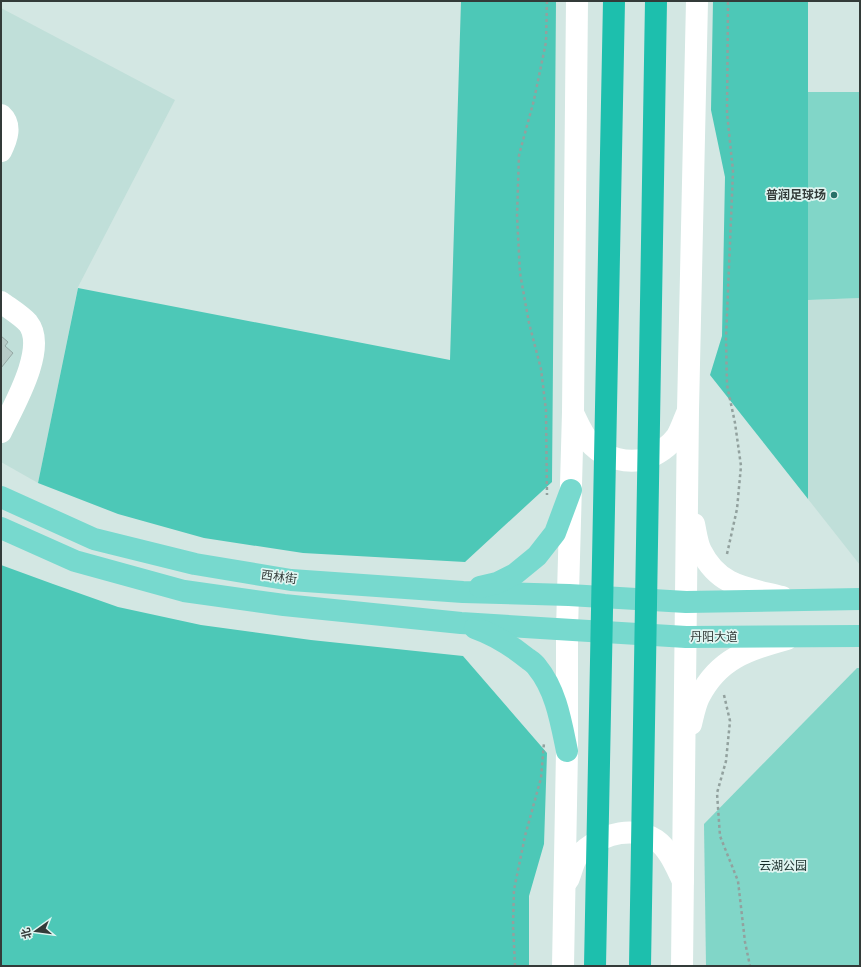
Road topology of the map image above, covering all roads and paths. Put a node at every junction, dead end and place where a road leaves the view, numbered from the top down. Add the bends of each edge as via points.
1 (547, 1) edge
2 (577, 1) edge
3 (614, 1) edge
4 (656, 1) edge
5 (697, 1) edge
6 (728, 1) edge
7 (1, 115) edge
8 (1, 151) edge
9 (1, 302) edge
10 (688, 410) junction
11 (573, 412) junction
12 (1, 432) edge
13 (688, 482) junction
14 (571, 490) junction
15 (1, 497) edge
16 (547, 502) dead end
17 (1, 528) edge
18 (715, 572) junction
19 (463, 592) junction
20 (569, 594) junction
21 (860, 599) edge
22 (795, 600) junction
23 (686, 602) junction
24 (461, 623) junction
25 (567, 630) junction
26 (799, 636) junction
27 (860, 636) edge
28 (686, 637) junction
29 (714, 675) junction
30 (545, 738) dead end
31 (684, 748) junction
32 (567, 751) junction
33 (684, 884) junction
34 (565, 886) junction
35 (515, 966) edge
36 (563, 966) edge
37 (595, 966) edge
38 (640, 966) edge
39 (682, 966) edge
40 (750, 966) edge

1 - 16 path via 546,42 519,154 517,216 520,272 541,369 546,410
2 - 11 street
3 - 37 highway
4 - 38 highway
5 - 10 street
6 - 18 path via 727,113 733,171 726,353 727,385 741,466 737,509 726,561
7 - 8 street via 8,126 7,137
9 - 12 street via 28,323 35,347 28,375
10 - 11 street via 677,436 664,449 644,459 630,460 610,458 593,446 582,432
10 - 13 street
11 - 14 street
13 - 18 street via 701,550
13 - 23 street
14 - 19 main road via 555,533 537,556 515,574 497,583
14 - 20 street
15 - 19 main road, 西林街 via 94,539 195,564 291,580
17 - 24 main road via 75,561 184,591 284,605
18 - 22 street via 733,584
19 - 20 main road, 西林街
20 - 23 main road
20 - 25 street
21 - 22 main road
22 - 23 main road
23 - 28 street
24 - 25 main road
24 - 32 main road via 487,632 515,648 537,666 550,689 559,714
25 - 28 main road, 丹阳大道
25 - 32 street
26 - 27 main road, 丹阳大道
26 - 28 main road, 丹阳大道
26 - 29 street via 746,652 728,661
28 - 31 street
29 - 31 street via 698,698
29 - 40 path via 723,692 730,721 726,761 717,793 720,836 738,881
30 - 35 path via 541,778 514,890
31 - 33 street
32 - 34 street
33 - 34 street via 671,856 656,840 638,832 626,832 592,844 577,856
33 - 39 street
34 - 36 street

